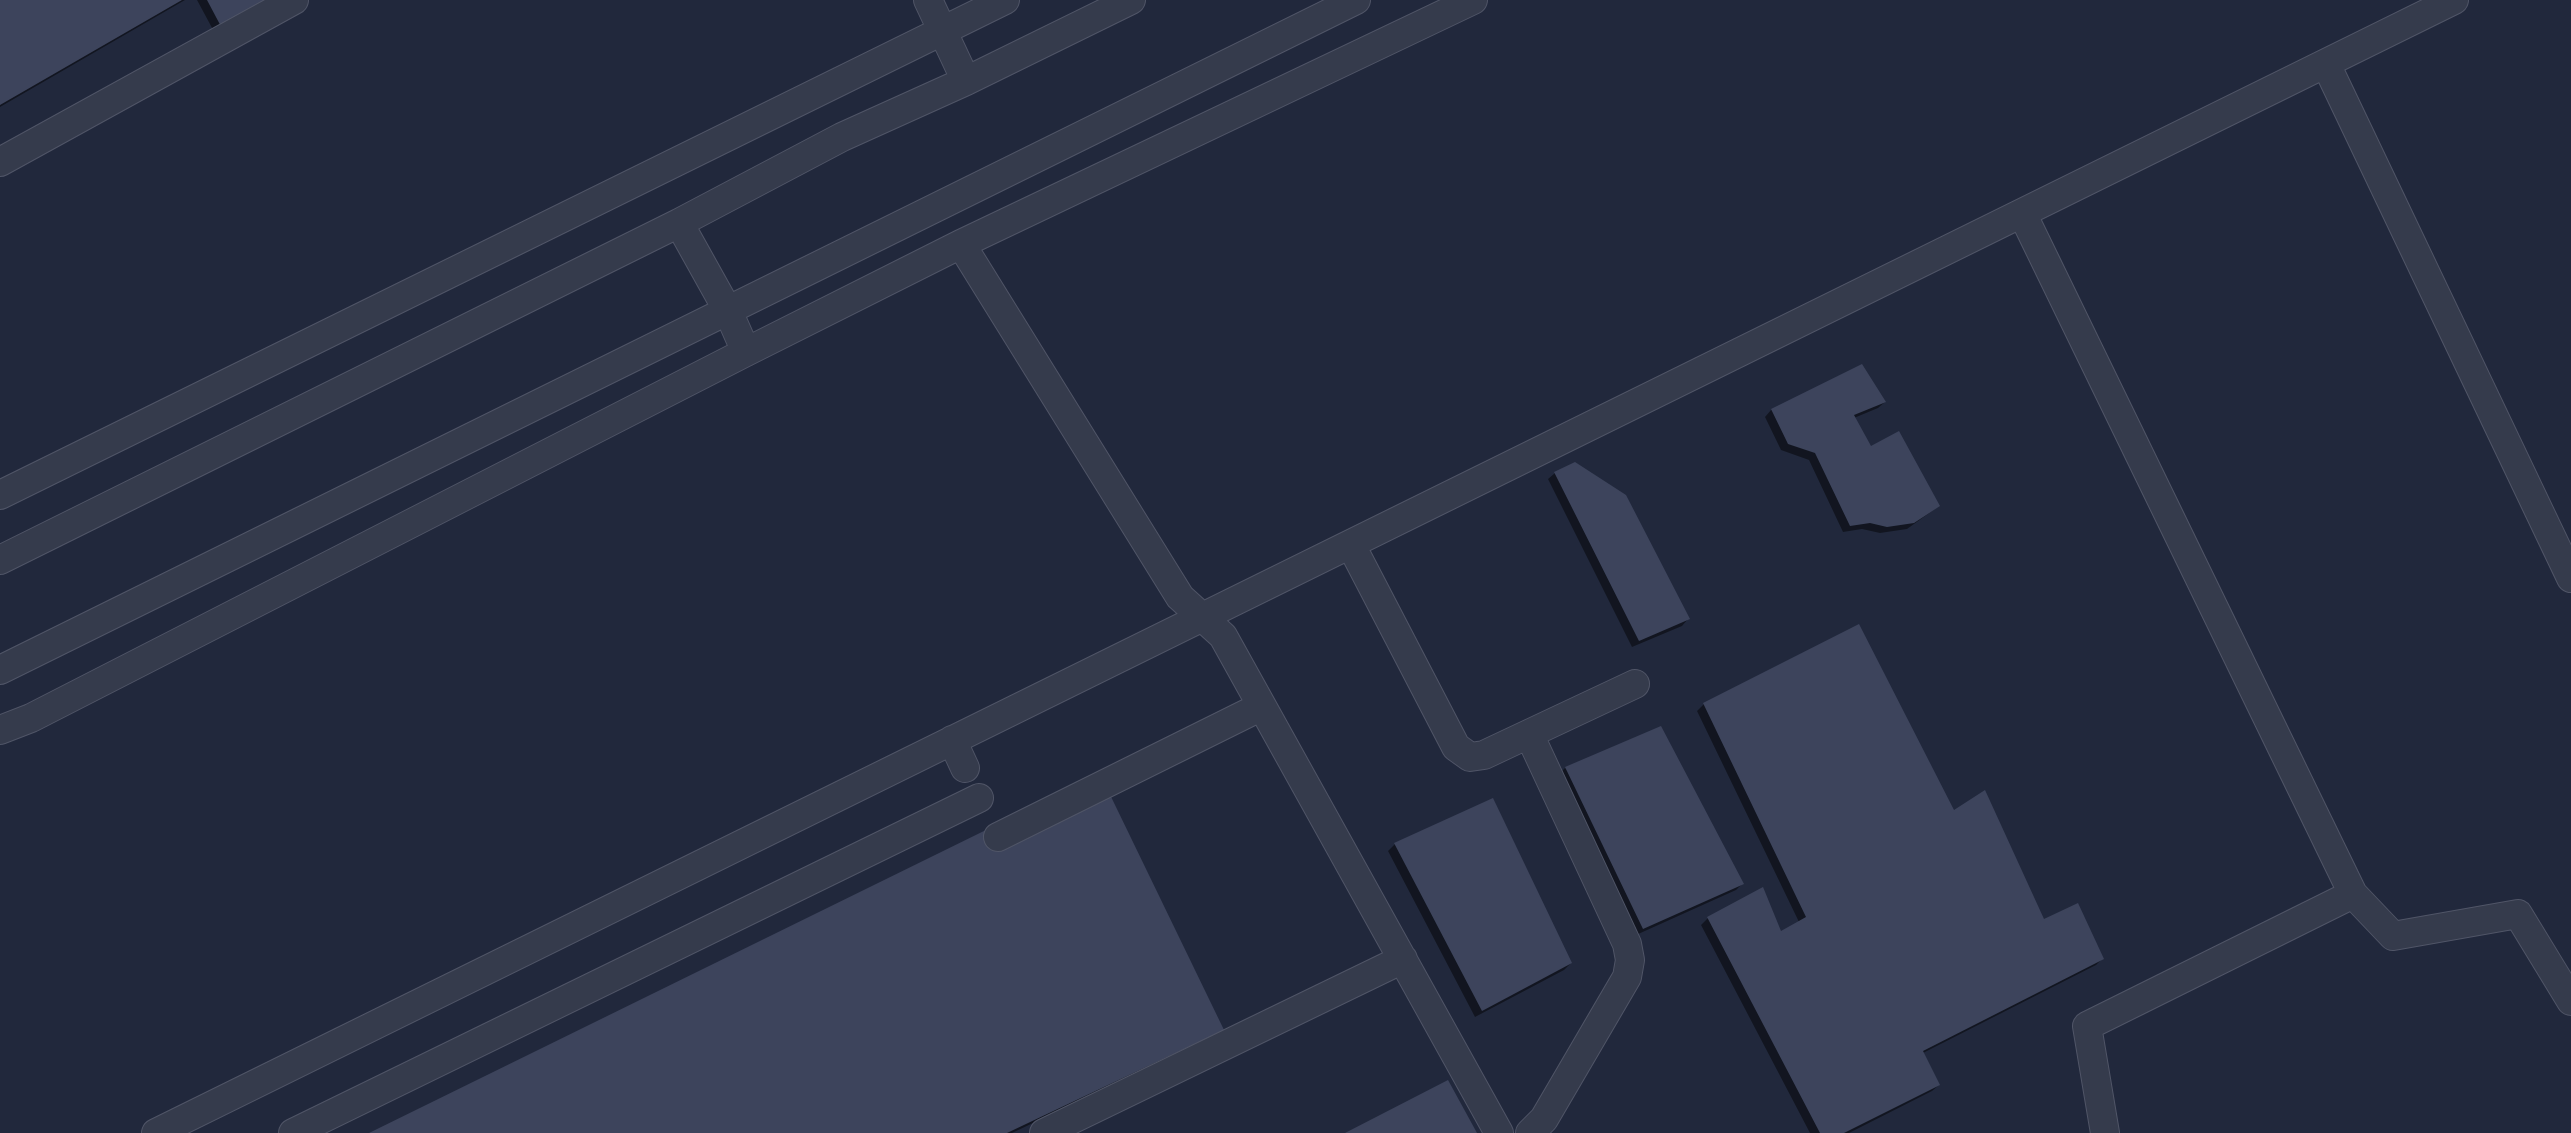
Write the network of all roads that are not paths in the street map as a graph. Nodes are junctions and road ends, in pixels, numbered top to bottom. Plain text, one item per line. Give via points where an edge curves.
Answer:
1 (294, 0) edge
2 (928, 0) edge
3 (1005, 0) edge
4 (1132, 0) edge
5 (1356, 0) edge
6 (1473, 0) edge
7 (2454, 0) edge
8 (943, 30) junction
9 (2326, 64) junction
10 (966, 81) junction
11 (0, 162) edge
12 (2023, 215) junction
13 (679, 223) junction
14 (961, 244) junction
15 (728, 311) junction
16 (746, 352) junction
17 (0, 494) edge
18 (1351, 544) junction
19 (0, 560) edge
20 (2571, 578) edge
21 (1204, 617) junction
22 (0, 670) edge
23 (1635, 684) dead end
24 (1260, 706) junction
25 (0, 730) edge
26 (1529, 734) junction
27 (952, 740) junction
28 (965, 768) dead end
29 (979, 798) dead end
30 (998, 837) dead end
31 (2353, 894) junction
32 (1403, 959) junction
33 (2571, 1001) edge
34 (156, 1133) edge
35 (293, 1133) edge
36 (1044, 1133) edge
37 (1499, 1133) edge
38 (1530, 1133) edge
39 (2105, 1133) edge

1 - 11 street
2 - 8 street
3 - 8 street
4 - 10 street
5 - 15 street
6 - 14 street
7 - 9 street
8 - 10 street
8 - 17 street
9 - 12 street
9 - 20 street
10 - 13 street via 842,137
12 - 18 street
12 - 31 street
13 - 15 street
13 - 19 street
14 - 16 street
14 - 21 street via 1180,597
15 - 16 street
15 - 22 street
16 - 25 street via 31,718
18 - 21 street
18 - 26 street via 1456,747 1470,757 1484,755
21 - 24 street via 1223,636
21 - 27 street
23 - 26 street
24 - 30 street
24 - 32 street
26 - 38 street via 1627,944 1630,960 1627,977 1544,1118
27 - 28 street
27 - 34 street
29 - 35 street
31 - 33 street via 2393,936 2518,914
31 - 39 street via 2087,1026
32 - 36 street
32 - 37 street

